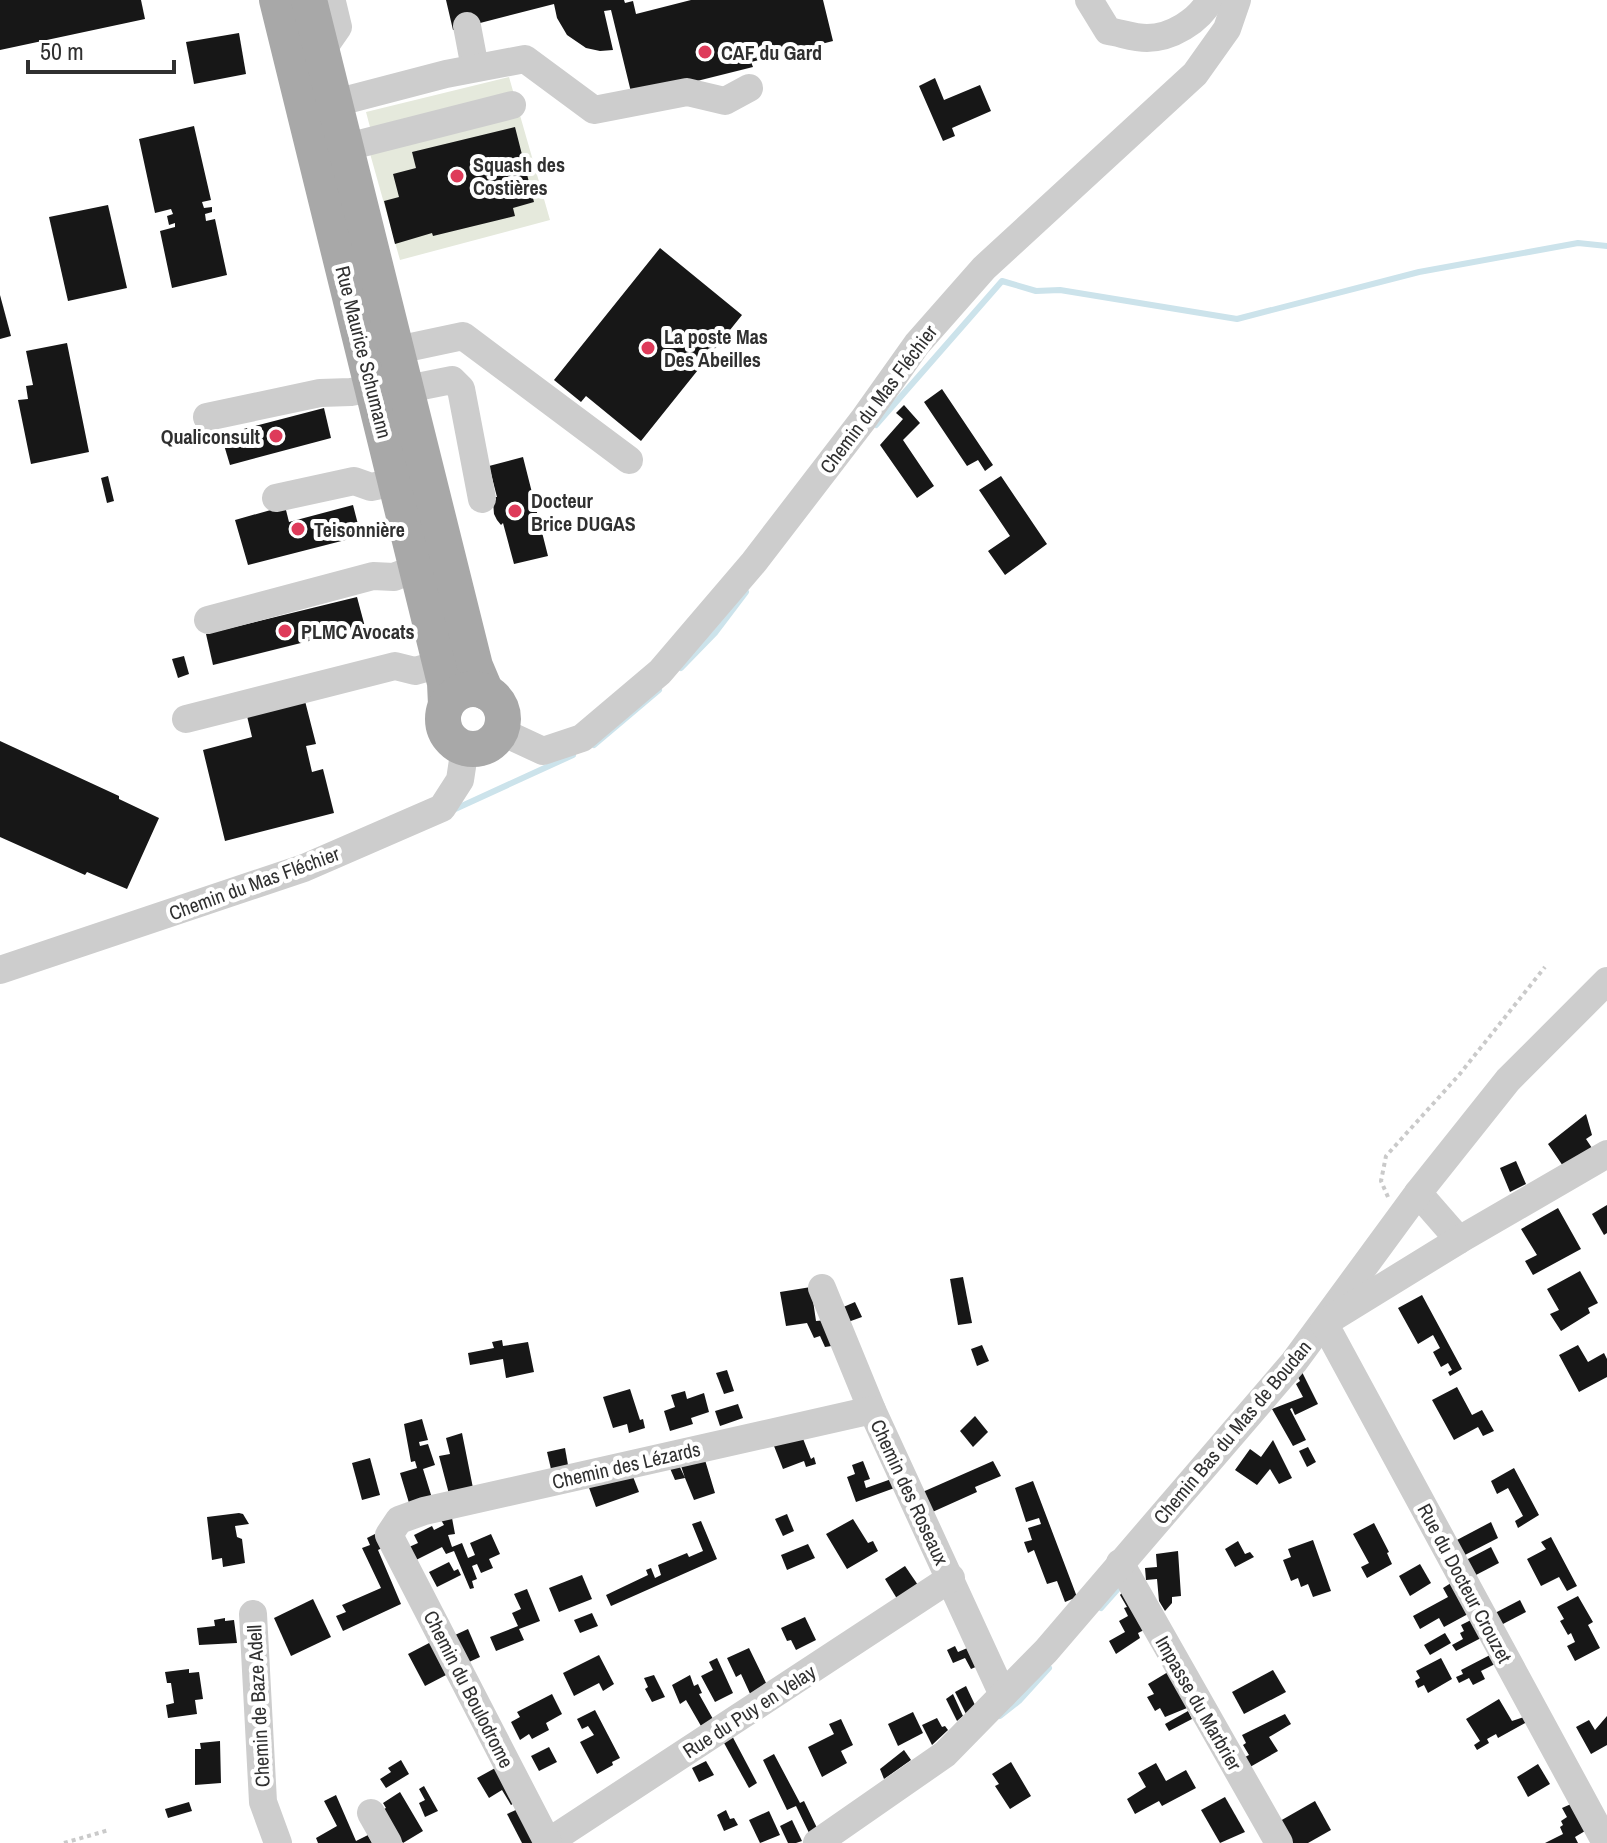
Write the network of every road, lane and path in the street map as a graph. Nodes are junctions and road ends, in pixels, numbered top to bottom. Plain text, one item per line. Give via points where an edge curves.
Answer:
1 (277, 0) edge
2 (309, 0) edge
3 (327, 0) edge
4 (1089, 0) edge
5 (1210, 0) edge
6 (1237, 0) edge
7 (467, 26) dead end
8 (322, 50) junction
9 (475, 68) junction
10 (749, 88) dead end
11 (335, 103) junction
12 (512, 105) dead end
13 (347, 147) junction
14 (397, 350) junction
15 (390, 389) junction
16 (207, 417) dead end
17 (629, 460) dead end
18 (395, 482) junction
19 (276, 498) dead end
20 (482, 499) dead end
21 (416, 568) junction
22 (208, 620) dead end
23 (440, 664) junction
24 (486, 692) junction
25 (446, 705) junction
26 (186, 719) dead end
27 (500, 731) junction
28 (465, 747) junction
29 (1545, 967) dead end
30 (0, 970) edge
31 (1607, 981) edge
32 (1607, 1154) edge
33 (1411, 1202) junction
34 (1459, 1240) junction
35 (822, 1288) dead end
36 (1324, 1323) junction
37 (872, 1410) junction
38 (389, 1535) joint
39 (1120, 1563) junction
40 (951, 1578) junction
41 (253, 1614) dead end
42 (1003, 1695) junction
43 (371, 1813) dead end
44 (109, 1830) dead end
45 (64, 1843) edge
46 (278, 1843) edge
47 (388, 1843) edge
48 (547, 1843) edge
49 (817, 1843) edge
50 (1279, 1843) edge
51 (1606, 1843) edge

1 - 15 main road, Rue Maurice Schumann
2 - 8 main road, Rue Maurice Schumann
3 - 8 street via 338,27
4 - 5 street via 1108,31 1146,38 1168,35 1203,14
6 - 27 street, Chemin du Mas Fléchier via 1227,29 1195,74 984,268 917,344 754,562 660,672 582,738 543,751
7 - 9 street
8 - 11 main road, Rue Maurice Schumann
9 - 10 street via 525,59 594,110 687,92 725,101
9 - 11 street
11 - 13 main road, Rue Maurice Schumann
12 - 13 street
13 - 14 main road, Rue Maurice Schumann
14 - 15 main road, Rue Maurice Schumann
14 - 17 street via 463,336
15 - 16 street via 320,393
15 - 18 main road, Rue Maurice Schumann
15 - 20 street via 452,380 461,389
15 - 24 main road, Rue Maurice Schumann
18 - 19 street via 371,487 354,481
18 - 21 main road, Rue Maurice Schumann
21 - 22 street
21 - 23 main road, Rue Maurice Schumann
23 - 25 main road, Rue Maurice Schumann
23 - 26 street via 415,671 395,666
24 - 25 main road via 461,691
24 - 27 main road via 501,709
25 - 28 main road via 444,728
27 - 28 main road via 486,745
28 - 30 street, Chemin du Mas Fléchier via 460,780 442,808 304,868
29 - 33 path via 1386,1156 1381,1181 1390,1200
31 - 33 street, Chemin Bas du Mas de Boudan via 1508,1080
32 - 34 street
33 - 34 street
33 - 36 street, Chemin Bas du Mas de Boudan
34 - 36 street
35 - 37 street, Chemin des Roseaux
36 - 39 street, Chemin Bas du Mas de Boudan
36 - 51 street, Rue du Docteur Crouzet
37 - 38 street, Chemin des Lézards via 424,1511 399,1520
37 - 40 street, Chemin des Roseaux
38 - 48 street, Chemin du Boulodrome
39 - 42 street, Chemin Bas du Mas de Boudan
39 - 50 street, Impasse du Marbrier
40 - 42 street, Chemin des Roseaux
40 - 48 street, Rue du Puy en Velay
41 - 46 street, Chemin de Baze Adell via 263,1802
42 - 49 street, Chemin Bas du Mas de Boudan via 945,1754
43 - 47 street
44 - 45 path

